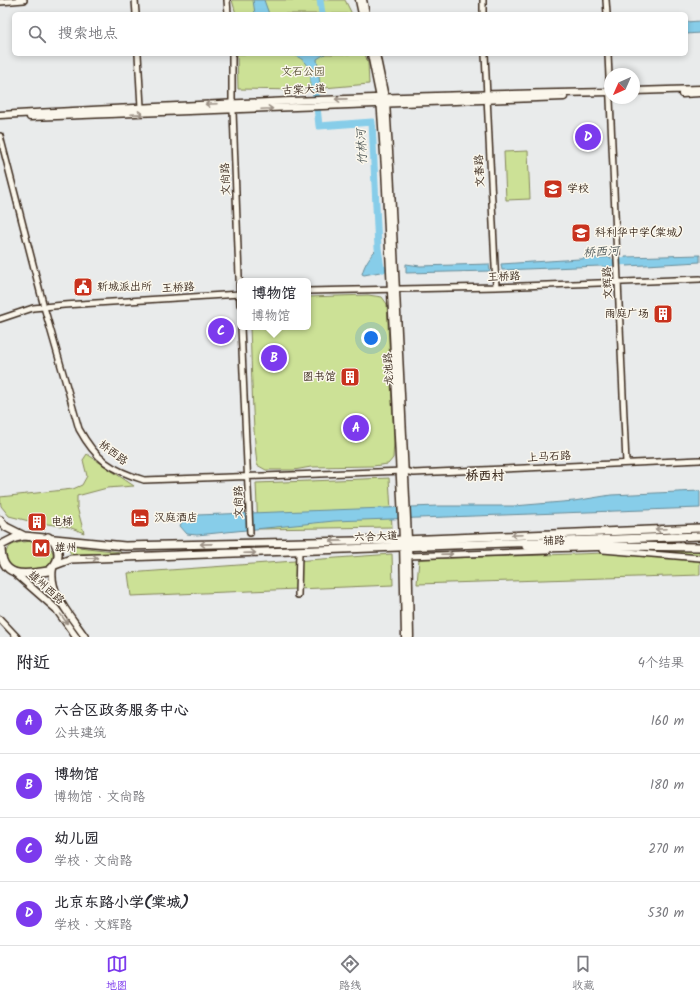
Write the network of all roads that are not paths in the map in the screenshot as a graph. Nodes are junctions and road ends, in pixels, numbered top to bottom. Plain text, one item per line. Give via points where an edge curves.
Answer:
1 (24, 0) edge
2 (135, 0) edge
3 (227, 0) edge
4 (359, 0) edge
5 (363, 0) edge
6 (483, 0) edge
7 (606, 0) edge
8 (0, 2) edge
9 (136, 12) edge
10 (228, 12) edge
11 (362, 12) edge
12 (366, 12) edge
13 (483, 12) edge
14 (607, 12) edge
15 (138, 56) edge
16 (232, 56) edge
17 (372, 56) edge
18 (376, 56) edge
19 (485, 56) edge
20 (608, 56) edge
21 (609, 68) edge
22 (700, 89) edge
23 (640, 91) edge
24 (604, 92) edge
25 (700, 93) edge
26 (640, 95) edge
27 (486, 96) junction
28 (604, 96) edge
29 (383, 100) junction
30 (232, 104) junction
31 (610, 104) edge
32 (141, 108) junction
33 (233, 111) junction
34 (0, 115) edge
35 (0, 118) edge
36 (0, 136) edge
37 (239, 278) edge
38 (700, 279) edge
39 (618, 282) junction
40 (496, 287) junction
41 (392, 290) junction
42 (311, 291) edge
43 (237, 294) edge
44 (44, 307) junction
45 (0, 319) edge
46 (241, 330) edge
47 (700, 460) edge
48 (626, 463) junction
49 (402, 471) junction
50 (248, 476) junction
51 (0, 520) edge
52 (700, 528) edge
53 (250, 533) dead end
54 (24, 536) junction
55 (700, 536) edge
56 (48, 537) junction
57 (405, 543) junction
58 (512, 543) junction
59 (0, 545) edge
60 (607, 546) junction
61 (700, 547) edge
62 (618, 550) junction
63 (299, 551) junction
64 (408, 556) junction
65 (700, 558) edge
66 (54, 566) junction
67 (3, 567) edge
68 (15, 573) junction
69 (298, 595) dead end
70 (0, 619) edge
71 (17, 637) edge
72 (76, 637) edge
73 (85, 637) edge
74 (405, 637) edge
75 (410, 637) edge

1 - 8 street
2 - 9 street
3 - 10 street
4 - 11 main road
5 - 12 main road
6 - 13 street
7 - 14 street
15 - 32 street
16 - 30 street, 文尚路
17 - 29 main road, 龙池路
18 - 29 main road, 龙池路
19 - 27 street, 文春路
20 - 21 street, 文辉路
22 - 23 main road
24 - 27 main road, 古棠大道
25 - 26 main road
27 - 28 main road, 古棠大道
27 - 29 main road, 古棠大道
27 - 40 street, 文春路
29 -> 30 main road, 古棠大道
33 -> 29 main road, 古棠大道
29 - 41 main road, 龙池路
30 -> 32 main road, 古棠大道
30 - 33 street, 文尚路
31 - 39 street, 文辉路
32 - 34 main road, 古棠大道
35 -> 33 main road, 古棠大道
33 - 37 street, 文尚路
36 - 44 street, 桥西路
38 - 39 street, 王桥路
39 - 40 street, 王桥路
39 - 48 street, 文辉路
40 - 41 street, 王桥路
41 - 42 street, 王桥路
41 - 49 main road, 龙池路
43 - 44 street, 王桥路
44 - 45 street, 王桥路
44 - 50 street, 桥西路 via 79,429 89,448 106,464 123,474 144,480
46 - 50 street, 文尚路
47 - 48 street, 上马石路
48 - 49 street, 上马石路 via 414,473
49 - 50 street, 桥西路
49 - 57 main road, 龙池路
50 - 53 street, 文尚路
51 - 54 highway via 6,527
52 -> 57 highway, 六合大道
54 - 56 highway
54 - 59 highway
55 - 58 highway, 六合大道
57 -> 56 highway, 六合大道 via 125,546
56 - 66 highway via 57,546 58,558
57 - 58 highway, 六合大道
57 - 63 highway, 六合大道
57 - 64 main road, 龙池路
57 - 74 main road, 龙池路
58 - 60 highway via 544,548
59 - 67 highway
60 - 61 highway
60 - 62 street
64 -> 62 street, 辅路
62 - 65 street, 辅路
66 -> 63 highway, 六合大道 via 71,559
63 - 69 street
64 - 75 main road, 龙池路
66 - 68 highway via 48,571 35,574
66 - 73 main road, 雄州西路 via 52,583
67 - 68 highway
68 -> 72 main road, 雄州西路 via 56,609
70 - 71 street

